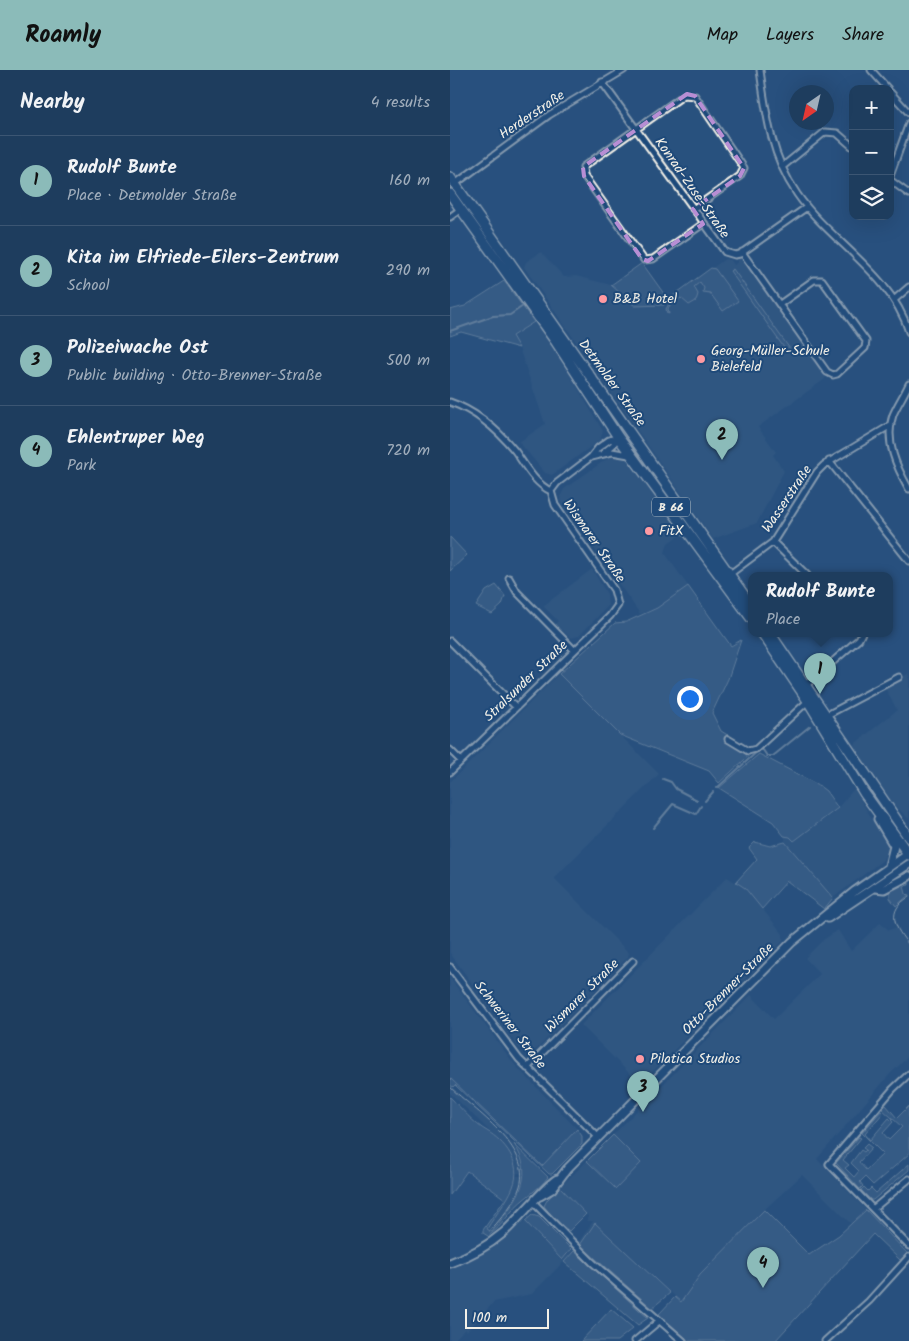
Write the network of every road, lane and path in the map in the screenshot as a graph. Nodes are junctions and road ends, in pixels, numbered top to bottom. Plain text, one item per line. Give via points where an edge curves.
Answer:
1 (624, 70) edge
2 (760, 70) edge
3 (871, 70) edge
4 (602, 82) junction
5 (884, 85) edge
6 (894, 96) edge
7 (909, 113) edge
8 (909, 123) edge
9 (636, 129) junction
10 (849, 144) edge
11 (782, 167) junction
12 (891, 175) edge
13 (894, 181) edge
14 (452, 182) edge
15 (450, 194) edge
16 (909, 194) edge
17 (469, 203) junction
18 (807, 207) junction
19 (461, 209) junction
20 (693, 209) junction
21 (450, 217) edge
22 (703, 224) junction
23 (742, 252) junction
24 (518, 281) junction
25 (909, 287) edge
26 (894, 300) junction
27 (780, 304) junction
28 (909, 332) edge
29 (909, 384) edge
30 (450, 402) edge
31 (891, 425) junction
32 (629, 430) junction
33 (618, 437) junction
34 (602, 453) junction
35 (591, 457) junction
36 (634, 457) junction
37 (829, 462) junction
38 (909, 475) edge
39 (904, 480) junction
40 (909, 489) edge
41 (551, 491) junction
42 (773, 542) junction
43 (909, 561) edge
44 (805, 572) edge
45 (730, 574) junction
46 (509, 578) dead end
47 (748, 601) edge
48 (618, 605) joint
49 (748, 614) edge
50 (765, 637) edge
51 (773, 637) edge
52 (860, 637) edge
53 (450, 641) edge
54 (574, 650) junction
55 (899, 676) dead end
56 (806, 685) junction
57 (808, 701) junction
58 (516, 707) junction
59 (827, 716) junction
60 (728, 739) dead end
61 (450, 750) edge
62 (461, 761) junction
63 (450, 772) edge
64 (864, 793) junction
65 (909, 838) edge
66 (909, 854) edge
67 (909, 864) edge
68 (887, 868) junction
69 (909, 876) edge
70 (875, 888) junction
71 (813, 926) junction
72 (633, 961) dead end
73 (450, 967) edge
74 (527, 1068) junction
75 (909, 1074) edge
76 (598, 1137) junction
77 (909, 1179) edge
78 (534, 1203) junction
79 (873, 1209) junction
80 (909, 1246) edge
81 (909, 1258) edge
82 (450, 1263) edge
83 (659, 1321) junction
84 (635, 1341) edge
85 (682, 1341) edge
86 (825, 1341) edge

1 - 4 street, Herderstraße
2 - 11 street via 768,125
3 - 5 street
4 - 9 street, Konrad-Zuse-Straße
4 - 14 street, Herderstraße
6 - 7 street
8 - 12 street
9 - 20 street, Konrad-Zuse-Straße
9 - 20 street via 684,94 694,96 706,112 744,168 740,176
9 - 22 street via 586,164 582,171 641,257 646,261 653,259
10 - 11 street via 837,133 825,132
11 - 18 street
13 - 16 street
14 - 17 main road, Detmolder Straße / B 66
15 - 19 main road, Detmolder Straße / B 66
17 - 19 main road
17 - 24 main road, Detmolder Straße / B 66
18 - 23 street
18 - 26 street
19 - 21 street
19 - 24 main road, Detmolder Straße / B 66
20 - 22 street, Konrad-Zuse-Straße
22 - 23 street, Konrad-Zuse-Straße via 722,250 735,255
23 - 27 street
24 - 32 main road, Detmolder Straße / B 66
24 - 33 main road, Detmolder Straße / B 66
25 - 26 street
26 - 28 street
27 - 27 street via 830,374 837,374 866,348 866,341 822,280 814,280
29 - 31 street
30 - 41 street via 469,410 488,424 510,445 540,485
31 - 37 street, Wasserstraße
31 - 39 street via 891,443
32 - 33 main road
32 - 45 main road, Detmolder Straße / B 66
33 - 34 street
33 - 35 street via 598,448
33 - 36 main road, Detmolder Straße / B 66
34 - 35 street
34 - 36 street via 621,452
35 - 41 street
36 - 49 main road, Detmolder Straße / B 66
37 - 42 street, Wasserstraße via 817,472
37 - 43 street
38 - 39 street
39 - 40 street
41 - 48 street, Wismarer Straße via 555,505 614,590
42 - 44 street
42 - 45 street, Wasserstraße
45 - 47 main road, Detmolder Straße / B 66
46 - 54 street via 517,592
48 - 54 street, Stralsunder Straße
50 - 57 main road
51 - 56 main road
52 - 56 street
53 - 58 street
54 - 58 street, Stralsunder Straße
55 - 59 street
56 - 59 main road
57 - 60 street via 756,749 748,751
57 - 64 main road
58 - 62 street, Stralsunder Straße
59 - 65 main road
61 - 62 street
62 - 63 street, Stralsunder Straße
64 - 66 main road
64 - 68 street via 894,846
66 - 68 street, Otto-Brenner-Straße
67 - 70 street, Otto-Brenner-Straße
68 - 71 street, Otto-Brenner-Straße
69 - 70 street via 884,889
70 - 71 street, Otto-Brenner-Straße
71 - 76 street, Otto-Brenner-Straße via 786,948
72 - 74 street, Wismarer Straße
73 - 74 street, Schweriner Straße
74 - 76 street, Schweriner Straße
75 - 79 street via 829,1164
76 - 78 street, Otto-Brenner-Straße via 557,1179 552,1189
77 - 79 street
78 - 82 street, Otto-Brenner-Straße via 495,1240
78 - 83 street via 576,1247
79 - 80 street
81 - 86 street via 870,1301
83 - 84 street
83 - 85 street

